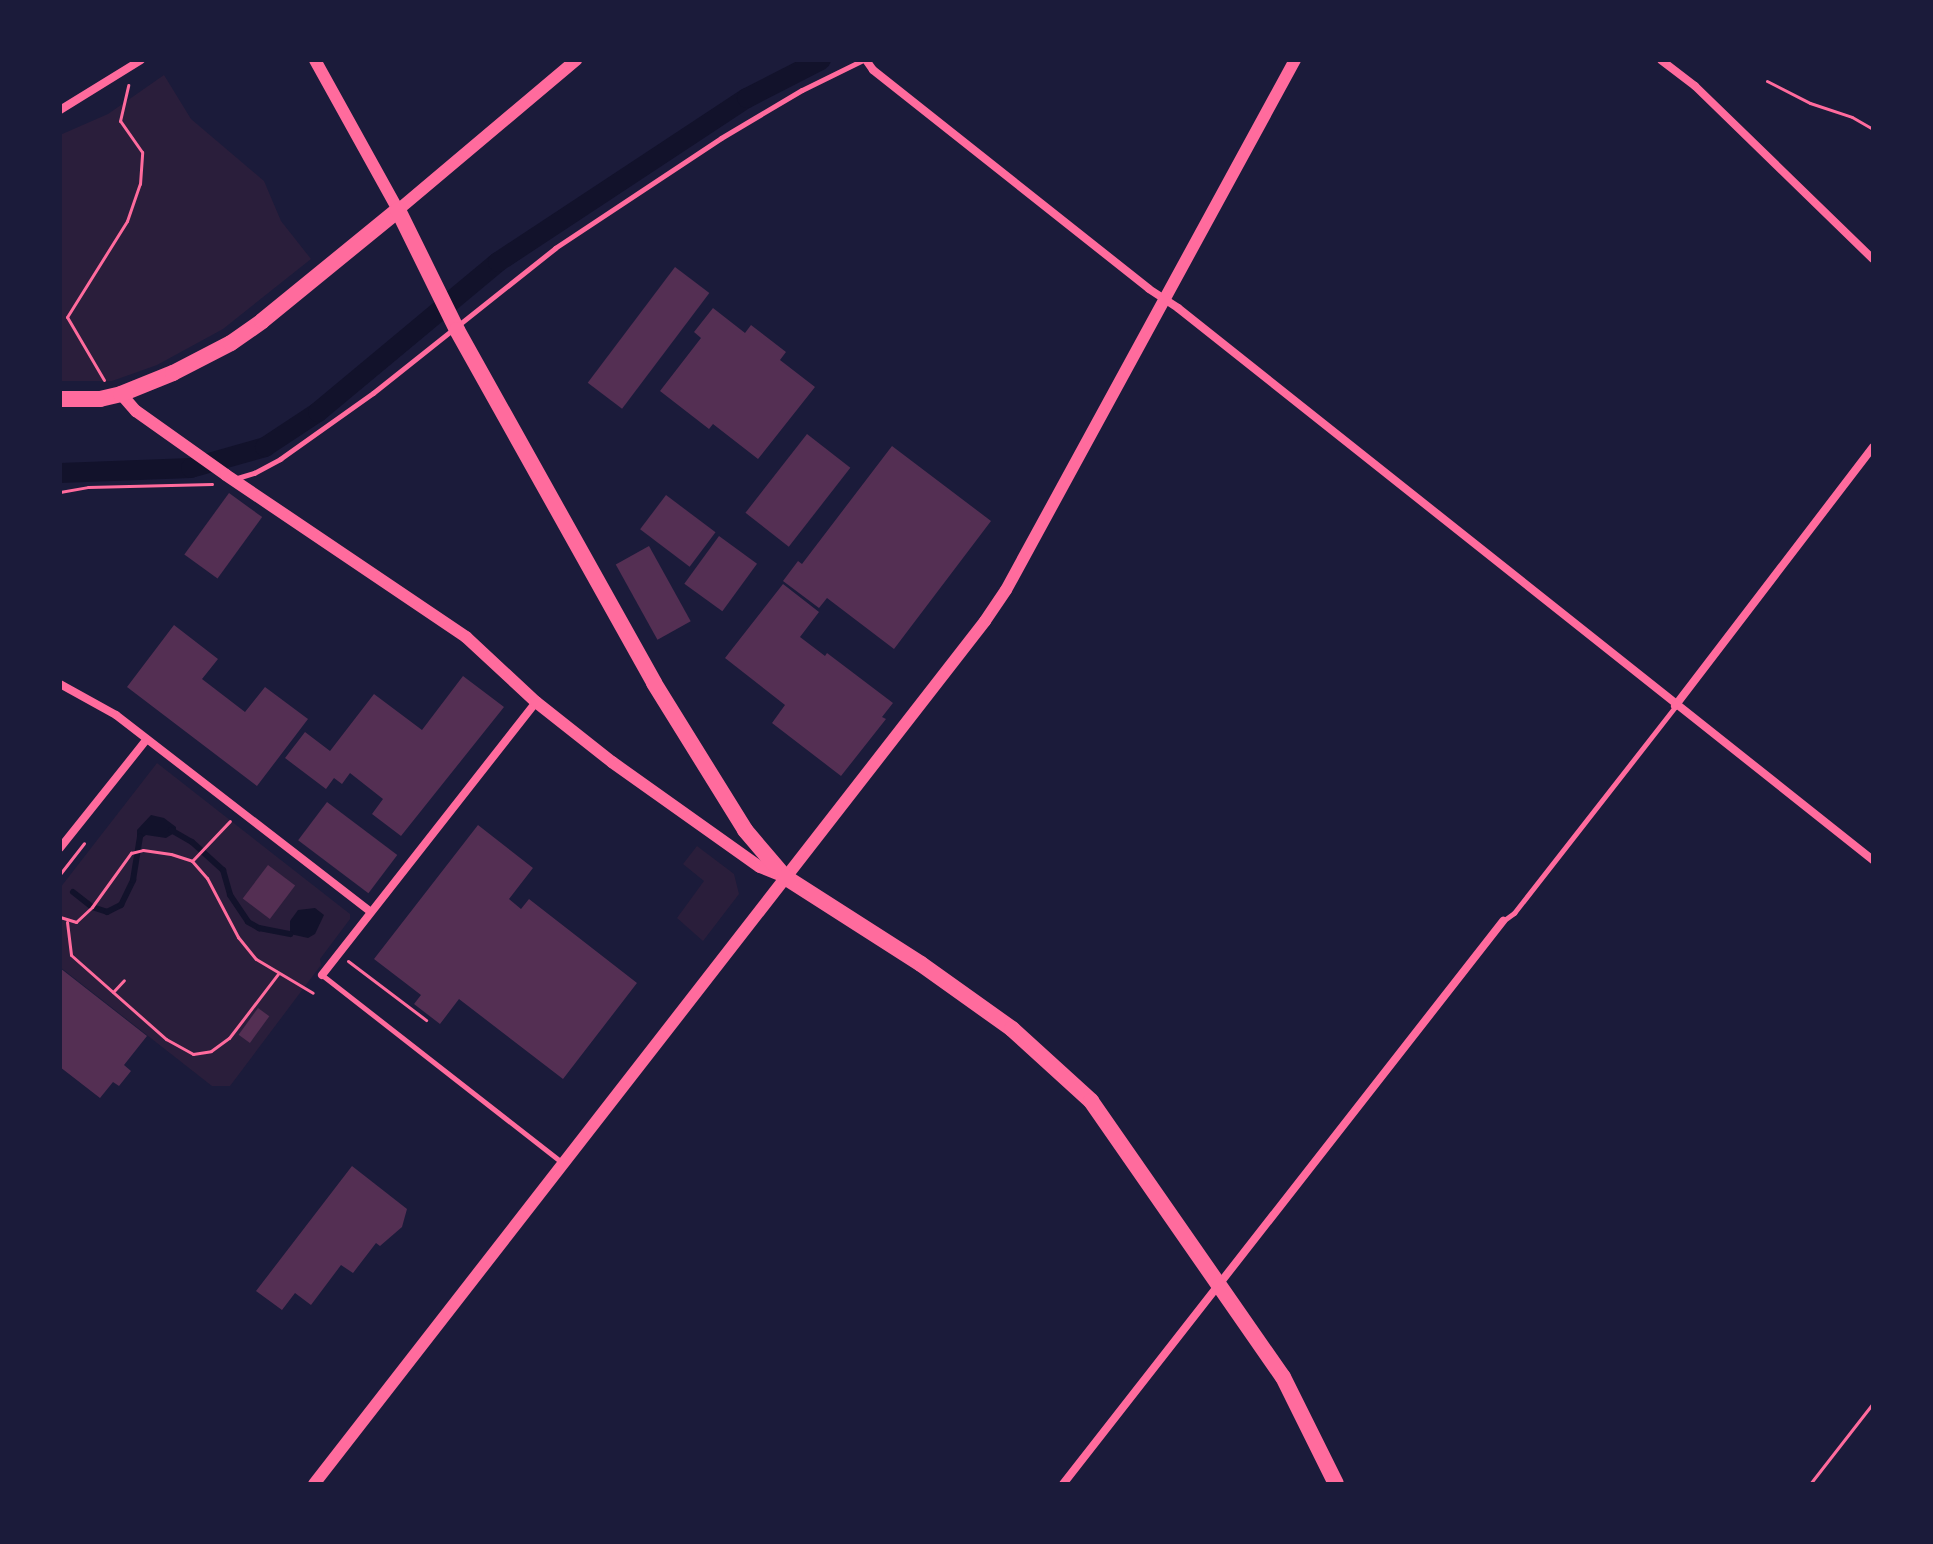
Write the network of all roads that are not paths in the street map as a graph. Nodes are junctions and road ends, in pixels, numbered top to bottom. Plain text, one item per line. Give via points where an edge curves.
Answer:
1 (315, 60) edge
2 (576, 60) edge
3 (865, 60) edge
4 (1295, 60) edge
5 (1661, 60) edge
6 (137, 63) edge
7 (60, 110) edge
8 (398, 210) junction
9 (1873, 259) edge
10 (1163, 297) junction
11 (455, 327) junction
12 (114, 391) junction
13 (60, 399) edge
14 (1873, 447) edge
15 (230, 477) junction
16 (60, 684) edge
17 (536, 702) junction
18 (1675, 706) junction
19 (147, 739) junction
20 (60, 848) edge
21 (1873, 860) edge
22 (785, 877) junction
23 (371, 912) junction
24 (1503, 921) joint
25 (322, 975) joint
26 (561, 1163) junction
27 (1219, 1283) junction
28 (314, 1484) edge
29 (1063, 1484) edge
30 (1336, 1484) edge

1 - 8 street
2 - 8 street
3 - 10 street
3 - 11 lane via 735,130 555,248
4 - 10 street
5 - 9 street via 1695,86
6 - 7 street
8 - 11 main road
8 - 12 main road via 231,343 173,373
10 - 18 street
10 - 22 street via 1006,590
11 - 15 lane via 280,459 254,473
11 - 22 main road via 701,764 745,830
12 - 13 main road via 100,399
12 - 15 street
14 - 18 street
15 - 17 street via 466,637
16 - 19 street
17 - 22 street via 760,867
17 - 23 street
18 - 21 street
18 - 24 lane
19 - 20 street
19 - 23 street
22 - 26 street
22 - 27 main road via 921,964 1051,1061 1091,1101
23 - 25 street
24 - 27 street
25 - 26 lane
26 - 28 street
27 - 29 street
27 - 30 main road via 1283,1377

